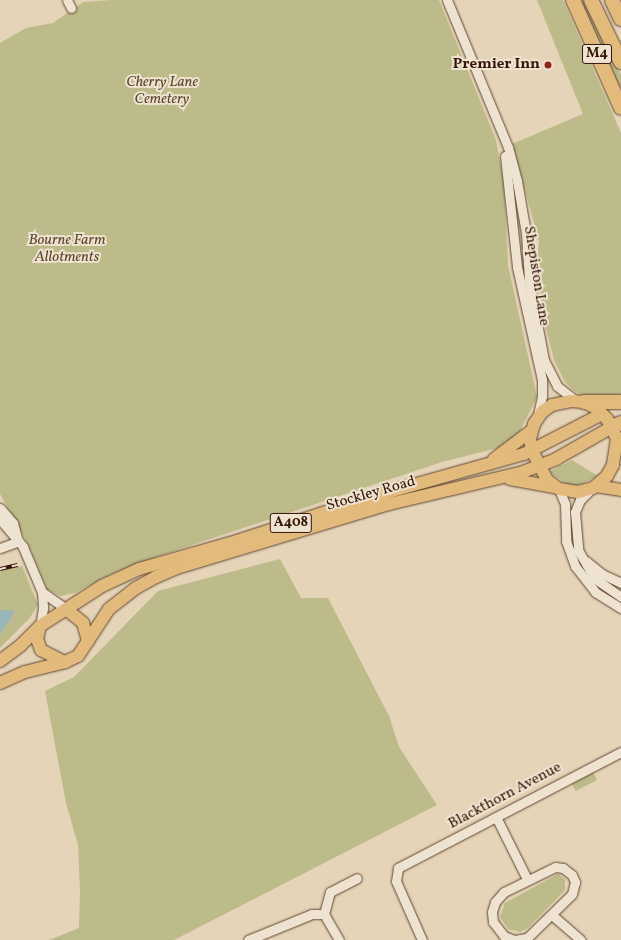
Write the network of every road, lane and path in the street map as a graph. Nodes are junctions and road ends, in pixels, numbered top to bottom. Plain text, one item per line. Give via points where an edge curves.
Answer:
1 (447, 0) edge
2 (573, 0) edge
3 (591, 0) edge
4 (612, 0) edge
5 (621, 19) edge
6 (621, 62) edge
7 (621, 108) edge
8 (502, 137) junction
9 (580, 402) junction
10 (621, 403) edge
11 (602, 414) junction
12 (537, 419) junction
13 (617, 425) edge
14 (531, 431) junction
15 (618, 445) edge
16 (532, 451) junction
17 (621, 464) edge
18 (485, 465) junction
19 (539, 467) junction
20 (497, 480) junction
21 (557, 488) junction
22 (593, 488) junction
23 (621, 490) edge
24 (2, 511) edge
25 (18, 540) junction
26 (0, 548) edge
27 (580, 556) junction
28 (621, 583) edge
29 (42, 592) junction
30 (621, 597) edge
31 (621, 608) edge
32 (66, 609) junction
33 (40, 626) junction
34 (88, 641) junction
35 (0, 661) edge
36 (65, 662) junction
37 (0, 683) edge
38 (621, 752) edge
39 (496, 817) junction
40 (356, 878) dead end
41 (527, 879) junction
42 (324, 914) junction
43 (552, 915) junction
44 (248, 940) edge
45 (339, 940) edge
46 (422, 940) edge
47 (581, 940) edge

1 - 8 street, Shepiston Lane
2 - 7 highway, M4
3 - 6 highway, M4
4 - 5 highway
8 - 9 street, Shepiston Lane via 508,147 522,202 529,280 544,360 557,386
8 - 12 street, Shepiston Lane via 517,267 542,380 542,396
9 - 10 highway
9 - 11 main road
9 - 12 main road, A408 via 552,405
10 - 11 highway
11 - 13 main road
11 - 16 main road, Stockley Road / A408
12 - 14 main road, A408
13 - 15 main road
13 - 19 main road, Stockley Road / A408
14 - 16 main road, A408
14 - 18 main road, A408
15 - 17 main road
15 - 22 main road via 610,471
16 - 18 main road, Stockley Road / A408
16 - 19 main road, A408
18 - 32 main road, Stockley Road / A408 via 138,569 102,586
19 - 20 main road, Stockley Road / A408
19 - 21 main road, A408 via 544,476
20 - 21 main road, A408 via 525,480
20 - 34 main road, Stockley Road / A408 via 389,504 180,567 156,577 109,609
21 - 22 main road, A408 via 578,492
21 - 31 street via 565,504 566,541 575,566 595,592
22 - 23 main road, A408
22 - 27 street via 580,500 575,512 575,533
24 - 25 street via 4,524 10,534
25 - 26 street
25 - 29 street
27 - 28 street via 602,574
27 - 30 street via 598,582
29 - 32 street
29 - 33 street
32 - 33 main road, Stockley Road / A408
32 - 34 main road via 83,623
33 - 35 main road, Stockley Road / A408
33 - 36 main road via 37,639 42,650
34 - 36 main road, Stockley Road / A408 via 78,656
36 - 37 main road, Stockley Road / A408 via 42,666
38 - 39 street, Blackthorn Avenue
39 - 41 street
39 - 46 street, Blackthorn Avenue via 402,866 395,876
40 - 42 street via 330,892
41 - 43 street via 554,867 563,868 572,875 575,882 573,891
41 - 43 street via 501,894 495,902 492,917 498,932 509,939 527,938
42 - 44 street via 312,914
42 - 45 street
43 - 47 street

